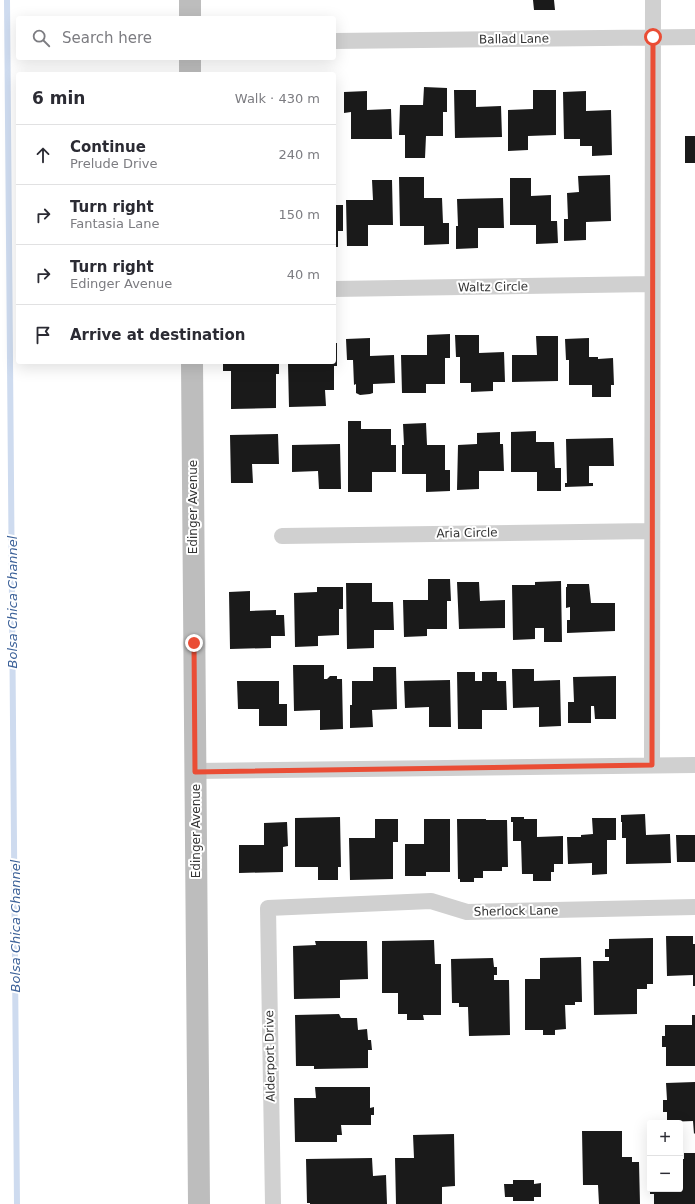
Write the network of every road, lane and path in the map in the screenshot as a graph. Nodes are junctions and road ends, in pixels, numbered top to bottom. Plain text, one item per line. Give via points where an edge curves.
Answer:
1 (190, 0) edge
2 (653, 0) edge
3 (190, 16) edge
4 (653, 37) junction
5 (695, 37) edge
6 (336, 41) edge
7 (190, 60) edge
8 (190, 72) edge
9 (652, 284) junction
10 (336, 289) edge
11 (192, 364) edge
12 (652, 531) junction
13 (282, 536) dead end
14 (652, 765) junction
15 (695, 765) edge
16 (195, 772) junction
17 (695, 907) edge
18 (268, 908) joint
19 (199, 1204) edge
20 (273, 1204) edge

1 - 3 main road
2 - 4 street
4 - 5 street, Ballad Lane
4 - 6 street, Ballad Lane
4 - 9 street
7 - 8 main road
9 - 10 street, Waltz Circle
9 - 12 street
11 - 16 main road, Edinger Avenue
12 - 13 street, Aria Circle
12 - 14 street
14 - 15 street
14 - 16 street
16 - 19 main road, Edinger Avenue
17 - 18 street, Sherlock Lane via 467,912 431,901
18 - 20 street, Alderport Drive

